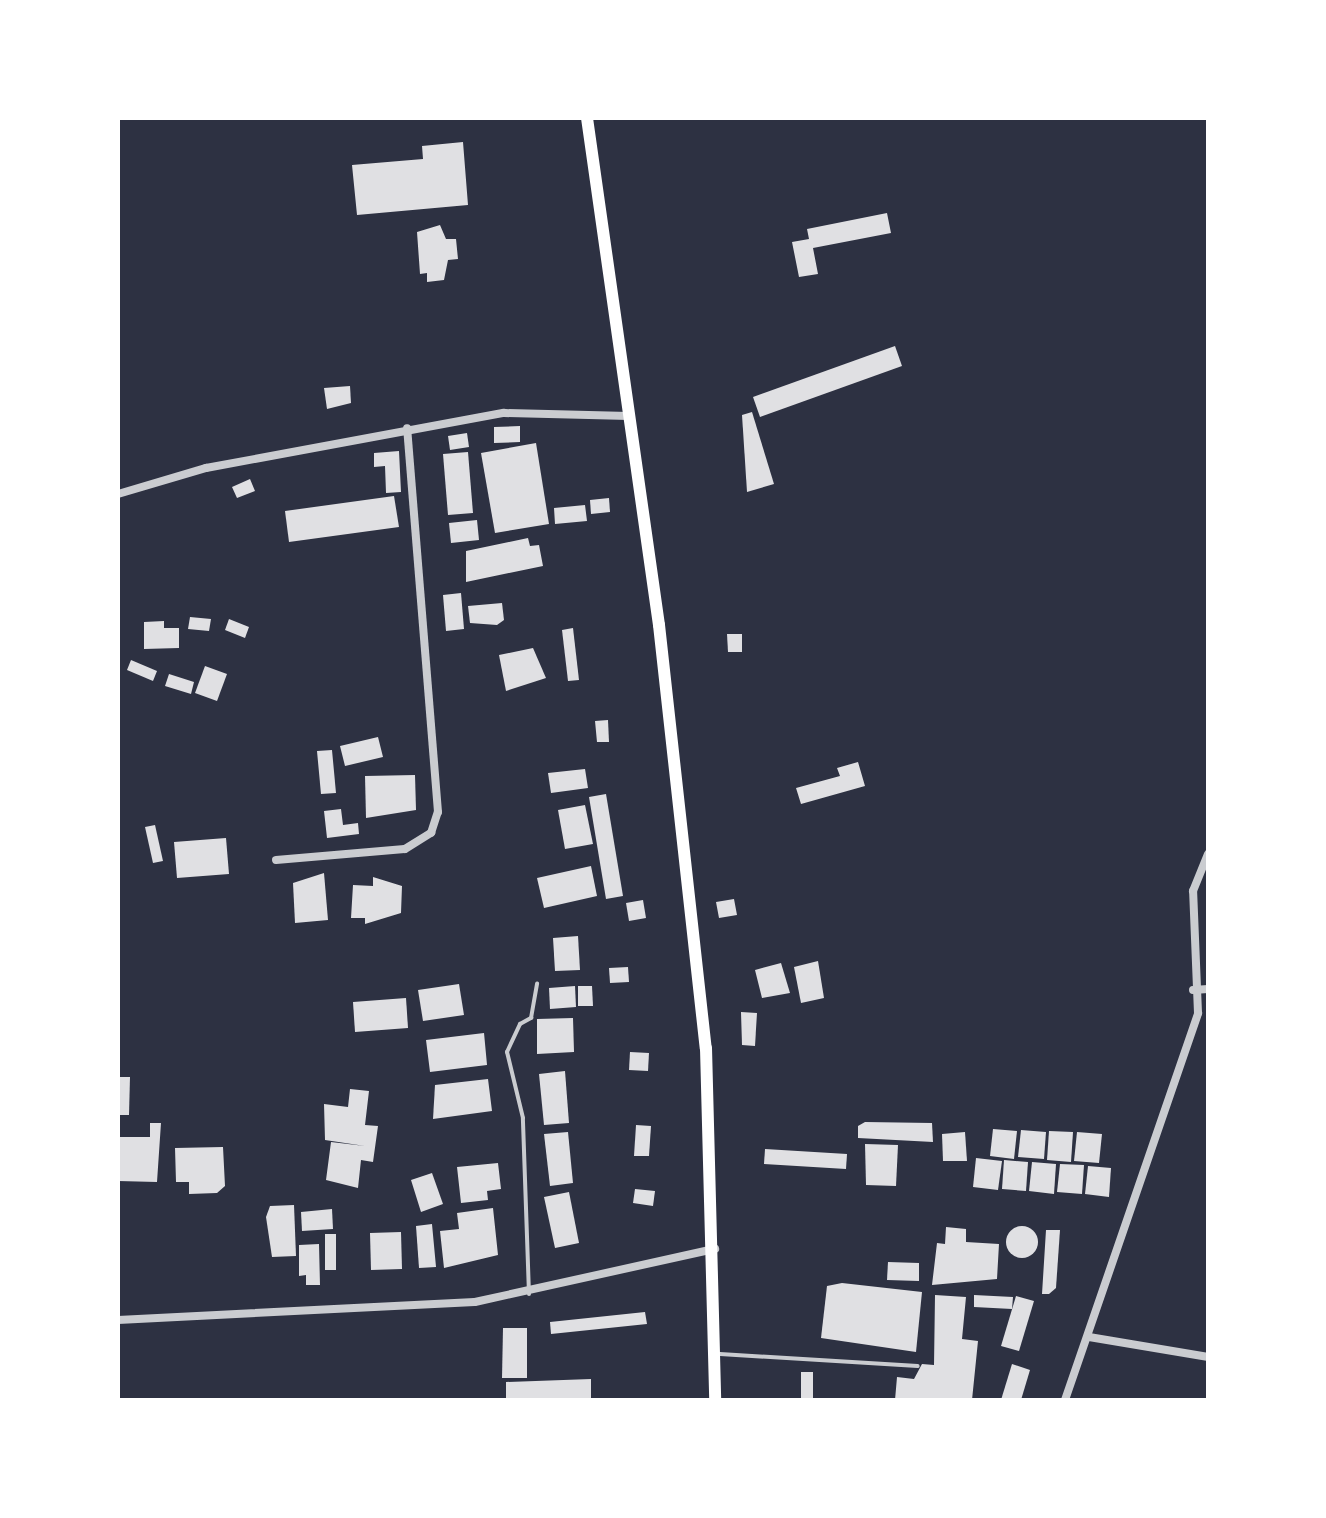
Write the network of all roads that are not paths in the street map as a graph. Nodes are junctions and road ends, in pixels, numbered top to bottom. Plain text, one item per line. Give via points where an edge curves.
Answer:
1 (587, 118) edge
2 (630, 416) junction
3 (406, 428) junction
4 (118, 494) edge
5 (1208, 854) edge
6 (276, 860) dead end
7 (537, 984) dead end
8 (1208, 989) edge
9 (1193, 990) junction
10 (1208, 1012) edge
11 (1198, 1013) junction
12 (715, 1249) junction
13 (529, 1294) junction
14 (118, 1320) edge
15 (1089, 1337) junction
16 (715, 1353) junction
17 (1208, 1357) edge
18 (918, 1366) dead end
19 (715, 1400) edge
20 (1065, 1400) edge

1 - 2 main road
2 - 3 street via 504,413
2 - 12 main road via 706,1048
3 - 4 street via 206,468
3 - 6 street via 438,812 431,833 405,849
5 - 9 street via 1194,876
7 - 13 lane via 531,1018 520,1024 507,1052 523,1118
8 - 9 street
9 - 11 street
10 - 11 street
11 - 15 street
12 - 13 street via 622,1265
12 - 16 main road
13 - 14 street
15 - 17 street
15 - 20 street
16 - 18 lane
16 - 19 main road

